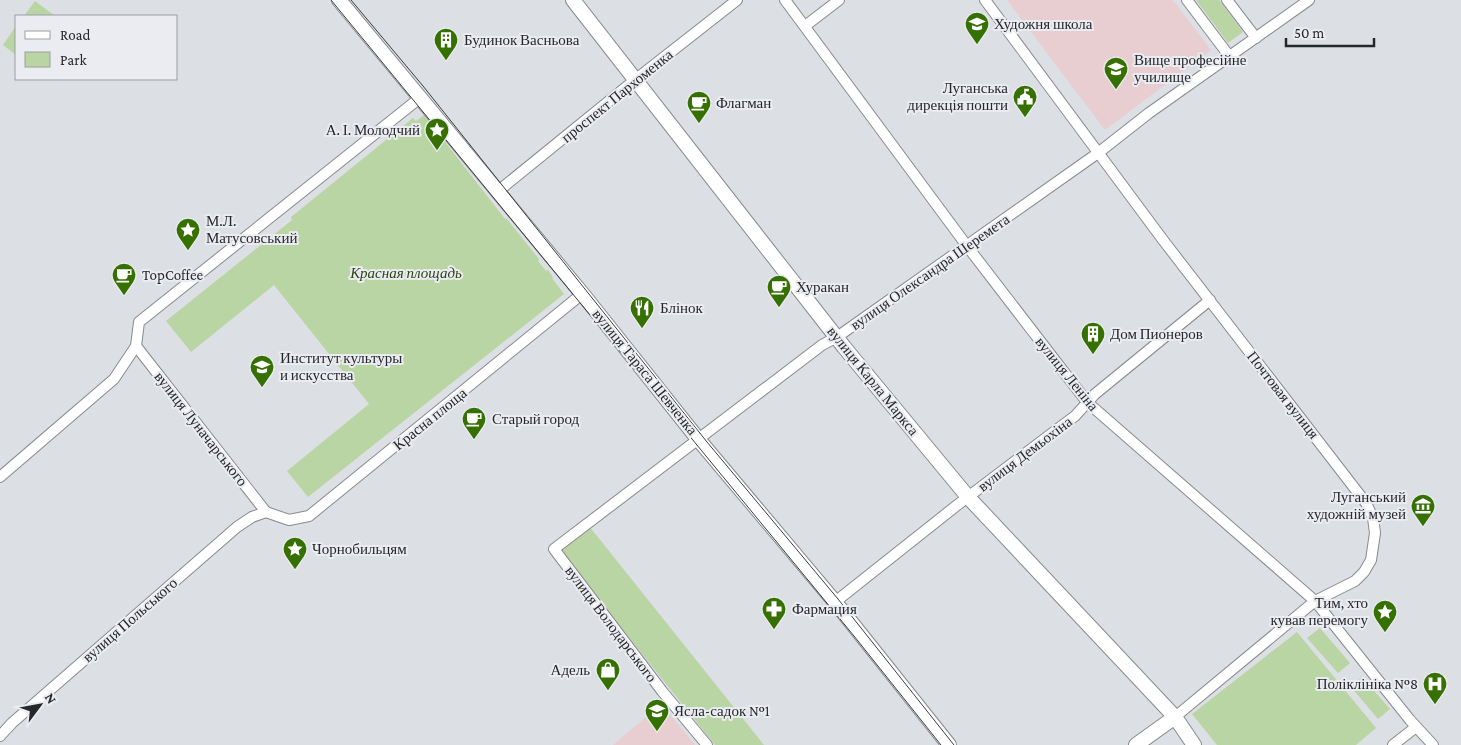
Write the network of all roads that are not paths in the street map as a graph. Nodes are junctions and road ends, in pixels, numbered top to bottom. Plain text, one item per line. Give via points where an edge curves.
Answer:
1 (339, 0) edge
2 (573, 0) edge
3 (738, 0) edge
4 (785, 0) edge
5 (839, 0) edge
6 (985, 0) edge
7 (1187, 0) edge
8 (1227, 0) edge
9 (1309, 0) edge
10 (804, 26) junction
11 (1256, 38) junction
12 (1230, 57) junction
13 (635, 80) junction
14 (421, 97) junction
15 (1098, 153) junction
16 (497, 192) junction
17 (967, 246) junction
18 (585, 297) junction
19 (1210, 300) junction
20 (837, 337) junction
21 (136, 346) junction
22 (1088, 402) junction
23 (698, 439) junction
24 (0, 476) edge
25 (968, 497) junction
26 (266, 512) junction
27 (554, 549) joint
28 (1315, 601) junction
29 (835, 602) junction
30 (1175, 717) junction
31 (1416, 727) junction
32 (0, 736) edge
33 (707, 745) edge
34 (949, 745) edge
35 (1136, 745) edge
36 (1194, 745) edge
37 (1393, 745) edge
38 (1433, 745) edge

1 - 14 main road, вулиця Тараса Шевченка
2 - 13 main road, вулиця Карла Маркса
3 - 13 street, проспект Пархоменка
4 - 10 street, вулиця Леніна
5 - 10 street
6 - 15 street, Почтовая вулиця
7 - 12 street
8 - 11 street
9 - 11 street, вулиця Олександра Шеремета
10 - 17 street, вулиця Леніна
11 - 12 street, вулиця Олександра Шеремета
12 - 15 street, вулиця Олександра Шеремета via 1149,112
13 - 16 street, проспект Пархоменка
13 - 20 main road, вулиця Карла Маркса
14 - 16 main road, вулиця Тараса Шевченка
14 - 21 street via 139,322
15 - 17 street, вулиця Олександра Шеремета
15 - 19 street, Почтовая вулиця
16 - 18 main road, вулиця Тараса Шевченка
17 - 20 street, вулиця Олександра Шеремета
17 - 22 street, вулиця Леніна
18 - 23 main road, вулиця Тараса Шевченка
18 - 26 street, Красна площа via 578,298 309,516 289,520
19 - 22 street, вулиця Демьохіна
19 - 28 street, Почтовая вулиця via 1366,503 1373,518 1374,547 1364,572 1355,581
20 - 23 street, вулиця Олександра Шеремета
20 - 25 main road, вулиця Карла Маркса
21 - 24 street via 114,379
21 - 26 street, вулиця Луначарського
22 - 25 street, вулиця Демьохіна via 1075,416
22 - 28 street, вулиця Леніна
23 - 27 street, вулиця Олександра Шеремета
23 - 29 main road, вулиця Тараса Шевченка
25 - 29 street, вулиця Демьохіна
25 - 30 main road, вулиця Карла Маркса
26 - 32 street, вулиця Польського via 237,527
27 - 33 street, вулиця Володарського
28 - 30 street, Почтовая вулиця
28 - 31 street, вулиця Леніна
29 - 34 main road, вулиця Тараса Шевченка
30 - 35 main road, Почтовая вулиця
30 - 36 main road, вулиця Карла Маркса
31 - 37 street
31 - 38 street, вулиця Леніна

